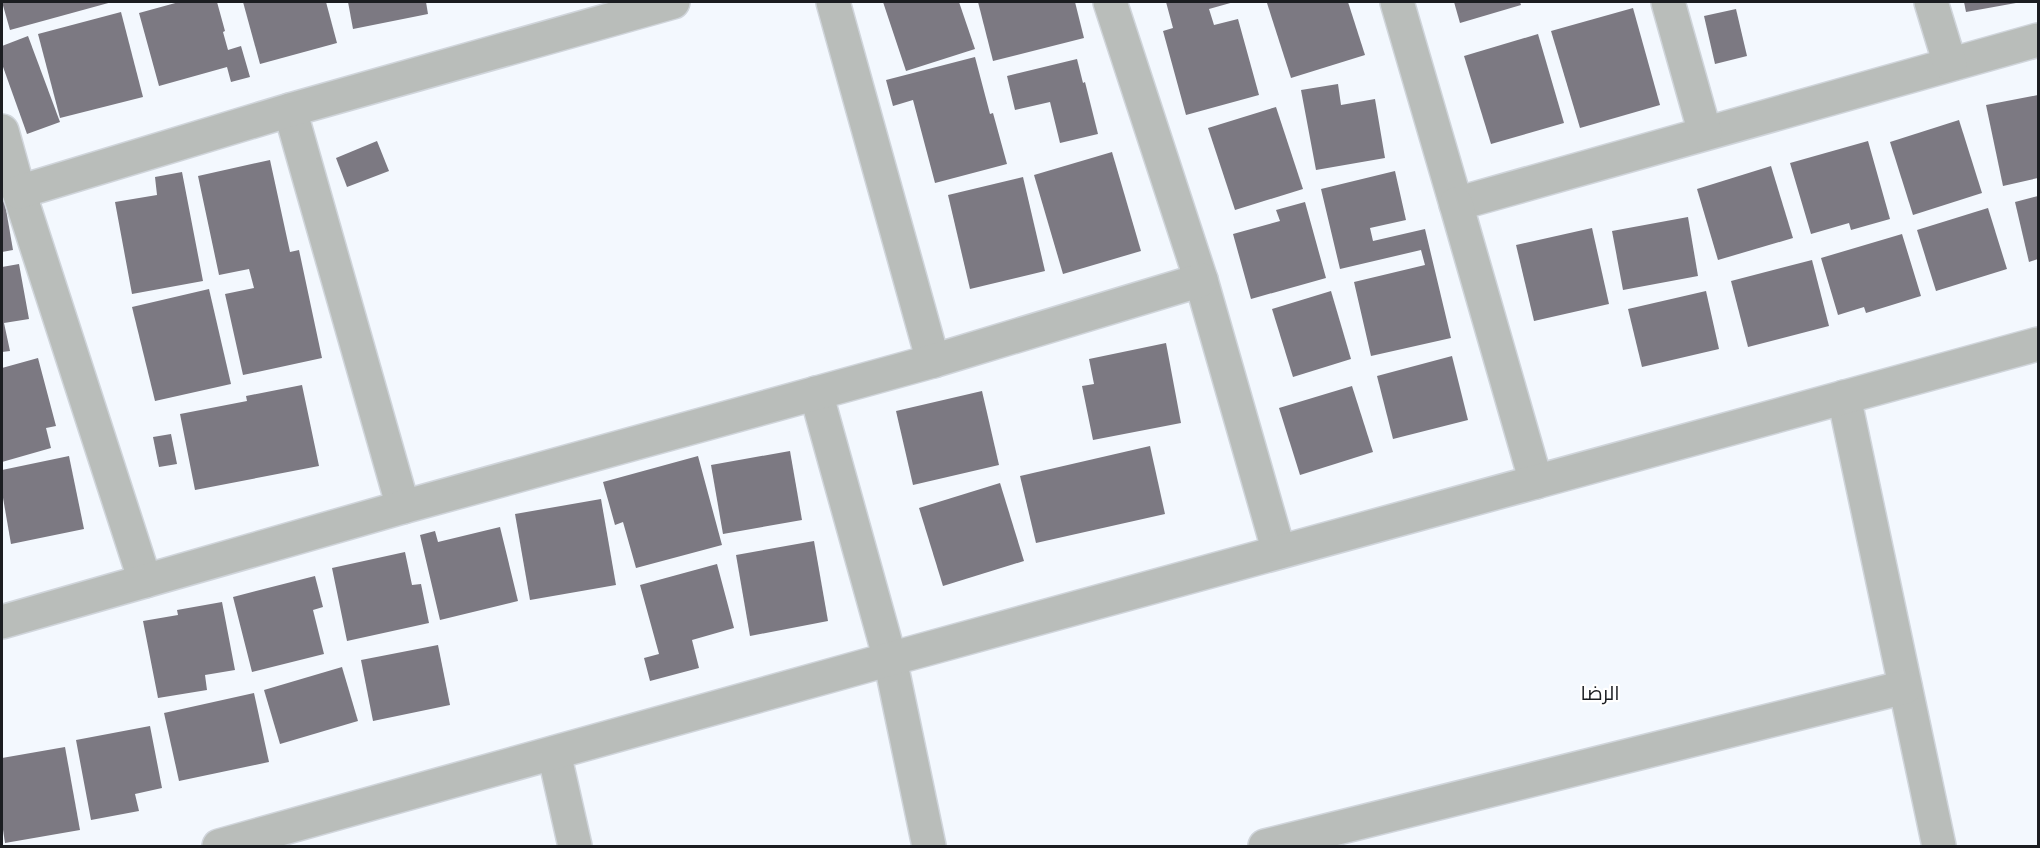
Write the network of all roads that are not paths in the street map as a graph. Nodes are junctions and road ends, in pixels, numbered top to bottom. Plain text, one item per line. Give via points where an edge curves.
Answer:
1 (674, 2) edge
2 (833, 2) edge
3 (1110, 2) edge
4 (1397, 2) edge
5 (1668, 2) edge
6 (1931, 2) edge
7 (2038, 39) edge
8 (1950, 63) junction
9 (290, 110) junction
10 (2, 131) edge
11 (1705, 133) junction
12 (19, 192) junction
13 (1456, 204) junction
14 (1201, 280) junction
15 (2038, 344) edge
16 (933, 361) junction
17 (816, 393) junction
18 (1844, 397) junction
19 (1536, 482) junction
20 (403, 507) junction
21 (1279, 552) junction
22 (145, 581) junction
23 (2, 622) edge
24 (890, 659) junction
25 (1905, 687) junction
26 (554, 753) junction
27 (219, 846) edge
28 (575, 846) edge
29 (929, 846) edge
30 (1265, 846) edge
31 (1939, 846) edge

1 - 9 street
2 - 16 street
3 - 14 street
4 - 13 street
5 - 11 street
6 - 8 street
7 - 8 street
8 - 11 street
9 - 12 street
9 - 20 street
10 - 12 street
11 - 13 street
12 - 22 street
13 - 19 street
14 - 16 street
14 - 21 street
15 - 18 street
16 - 17 street
17 - 20 street
17 - 24 street
18 - 19 street
18 - 25 street
19 - 21 street
20 - 22 street
21 - 24 street
22 - 23 street
24 - 26 street
24 - 29 street
25 - 30 street
25 - 31 street
26 - 27 street
26 - 28 street

